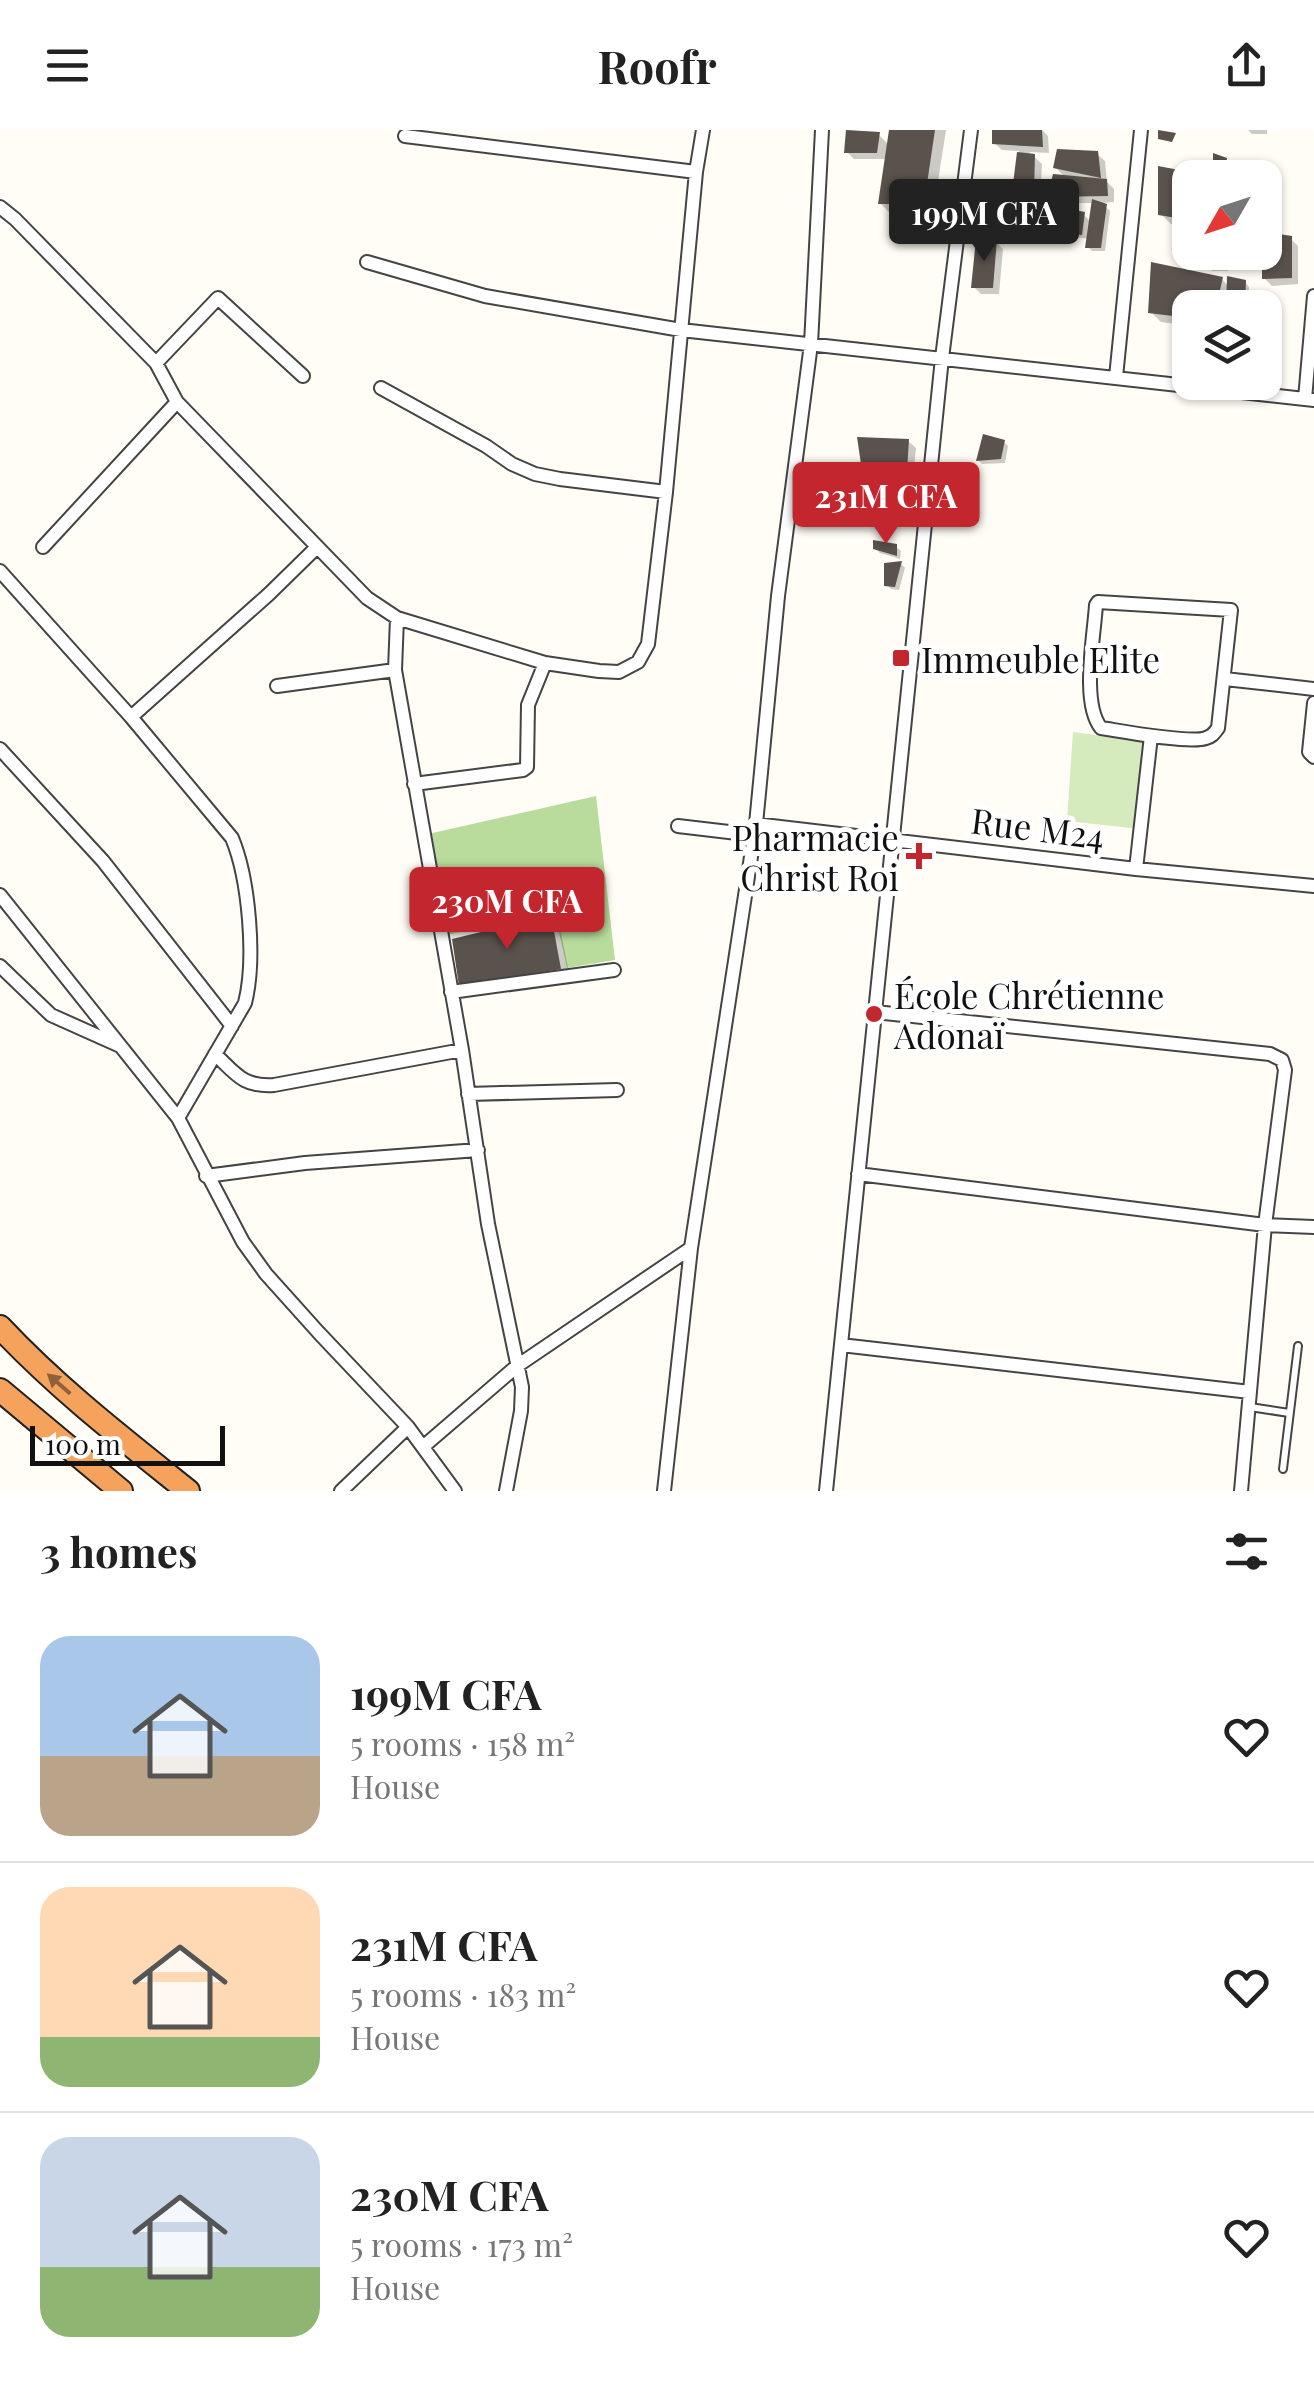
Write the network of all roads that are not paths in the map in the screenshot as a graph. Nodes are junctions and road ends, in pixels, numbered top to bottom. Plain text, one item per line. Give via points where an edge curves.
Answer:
1 (702, 130) edge
2 (822, 130) edge
3 (971, 130) edge
4 (1141, 130) edge
5 (405, 136) dead end
6 (696, 172) junction
7 (0, 207) edge
8 (368, 262) dead end
9 (1314, 300) edge
10 (682, 330) junction
11 (811, 344) junction
12 (942, 358) junction
13 (156, 363) junction
14 (303, 376) dead end
15 (1116, 377) junction
16 (381, 388) dead end
17 (1309, 399) edge
18 (176, 402) junction
19 (666, 492) junction
20 (44, 547) dead end
21 (318, 547) junction
22 (0, 571) edge
23 (397, 618) junction
24 (544, 663) junction
25 (395, 670) junction
26 (1225, 679) junction
27 (277, 686) dead end
28 (1314, 689) edge
29 (1314, 702) edge
30 (131, 717) junction
31 (1151, 736) junction
32 (0, 749) edge
33 (1314, 758) edge
34 (414, 784) junction
35 (678, 826) dead end
36 (755, 829) junction
37 (893, 841) junction
38 (1136, 869) junction
39 (1314, 886) edge
40 (0, 895) edge
41 (0, 966) edge
42 (614, 970) dead end
43 (451, 992) junction
44 (876, 1012) junction
45 (232, 1026) junction
46 (120, 1046) junction
47 (462, 1050) junction
48 (215, 1054) junction
49 (617, 1090) dead end
50 (468, 1094) junction
51 (178, 1118) junction
52 (478, 1150) junction
53 (858, 1174) junction
54 (206, 1176) junction
55 (1265, 1224) junction
56 (1314, 1227) edge
57 (691, 1248) junction
58 (0, 1326) edge
59 (841, 1346) junction
60 (1298, 1346) dead end
61 (517, 1366) junction
62 (0, 1390) edge
63 (1250, 1392) junction
64 (1248, 1407) junction
65 (1290, 1412) junction
66 (408, 1427) junction
67 (424, 1446) junction
68 (1283, 1470) dead end
69 (121, 1491) edge
70 (188, 1491) edge
71 (341, 1491) edge
72 (454, 1491) edge
73 (506, 1491) edge
74 (664, 1491) edge
75 (826, 1491) edge
76 (1241, 1491) edge

1 - 6 street
2 - 11 street
3 - 12 street
4 - 15 street
5 - 6 street
6 - 10 street
7 - 13 street
8 - 10 street via 485,296
9 - 17 street
10 - 11 street
10 - 19 street
11 - 12 street
11 - 36 street
12 - 15 street
12 - 37 street
13 - 14 street via 218,298
13 - 18 street
15 - 17 street
16 - 19 street via 535,474
18 - 20 street
18 - 21 street
19 - 24 street via 648,644 638,662 620,672
21 - 23 street via 367,598
21 - 30 street
22 - 30 street
23 - 24 street
23 - 25 street
24 - 34 street via 528,705 523,770
25 - 27 street
25 - 34 street
26 - 28 street
26 - 31 street via 1218,728 1210,737
26 - 31 street via 1231,610 1096,603 1094,719 1100,728
29 - 33 street
30 - 45 street via 240,856 250,984
31 - 38 street
32 - 45 street via 102,860
34 - 43 street
35 - 36 street, Rue M24
36 - 37 street, Rue M24
36 - 57 street
37 - 38 street, Rue M24
37 - 44 street
38 - 39 street, Rue M24
40 - 46 street
41 - 46 street via 51,1015
42 - 43 street
43 - 47 street
44 - 53 street
44 - 55 street via 1282,1060
45 - 48 street
46 - 51 street
47 - 48 street via 259,1086 244,1082
47 - 50 street
48 - 51 street
49 - 50 street
50 - 52 street
51 - 54 street
52 - 54 street
52 - 61 street
53 - 55 street
53 - 59 street
54 - 66 street via 266,1274
55 - 56 street
55 - 63 street
57 - 61 street
57 - 74 street
70 -> 58 highway via 104,1424
59 - 63 street
59 - 75 street
60 - 65 lane
61 - 67 street
61 - 73 street via 521,1411
62 - 69 highway
63 - 64 street
64 - 65 lane
64 - 76 street
65 - 68 lane
66 - 67 street
66 - 71 street
67 - 72 street

